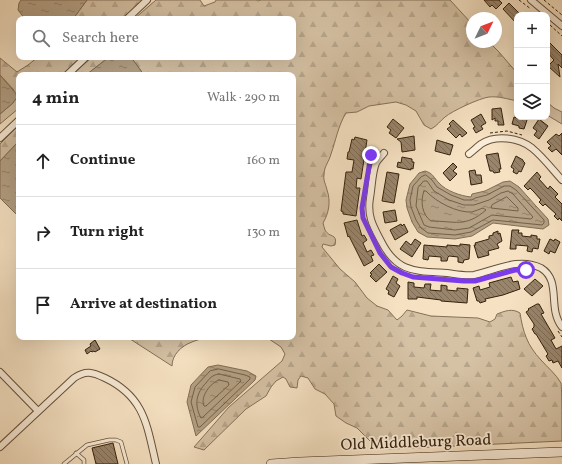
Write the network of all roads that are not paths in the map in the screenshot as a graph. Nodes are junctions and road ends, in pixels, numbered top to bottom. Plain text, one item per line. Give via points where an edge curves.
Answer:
1 (148, 0) edge
2 (531, 0) edge
3 (130, 16) edge
4 (562, 26) edge
5 (83, 60) edge
6 (70, 72) edge
7 (16, 123) edge
8 (0, 138) edge
9 (469, 154) dead end
10 (382, 156) road end
11 (562, 180) edge
12 (562, 327) edge
13 (0, 372) edge
14 (38, 411) junction
15 (0, 447) edge
16 (76, 452) junction
17 (562, 452) edge
18 (377, 462) edge
19 (64, 464) edge
20 (84, 464) edge
21 (127, 464) edge
22 (156, 464) edge
23 (271, 464) edge

1 - 3 street
2 - 4 street
5 - 6 street
7 - 8 street
9 - 11 street via 482,143 492,140 500,138 520,141 531,148
10 - 12 street via 377,162 368,208 371,221 385,250 392,258 406,268 419,271 472,275 518,263 539,267 547,271 553,280 556,294 555,312
13 - 14 street
14 - 15 street
14 - 22 street via 80,374 88,372 98,375 125,390 142,411
16 - 19 lane
16 - 20 lane via 84,460
16 - 21 lane via 87,445 116,440 121,442
17 - 18 main road, Old Middleburg Road
18 - 23 main road, Old Middleburg Road

